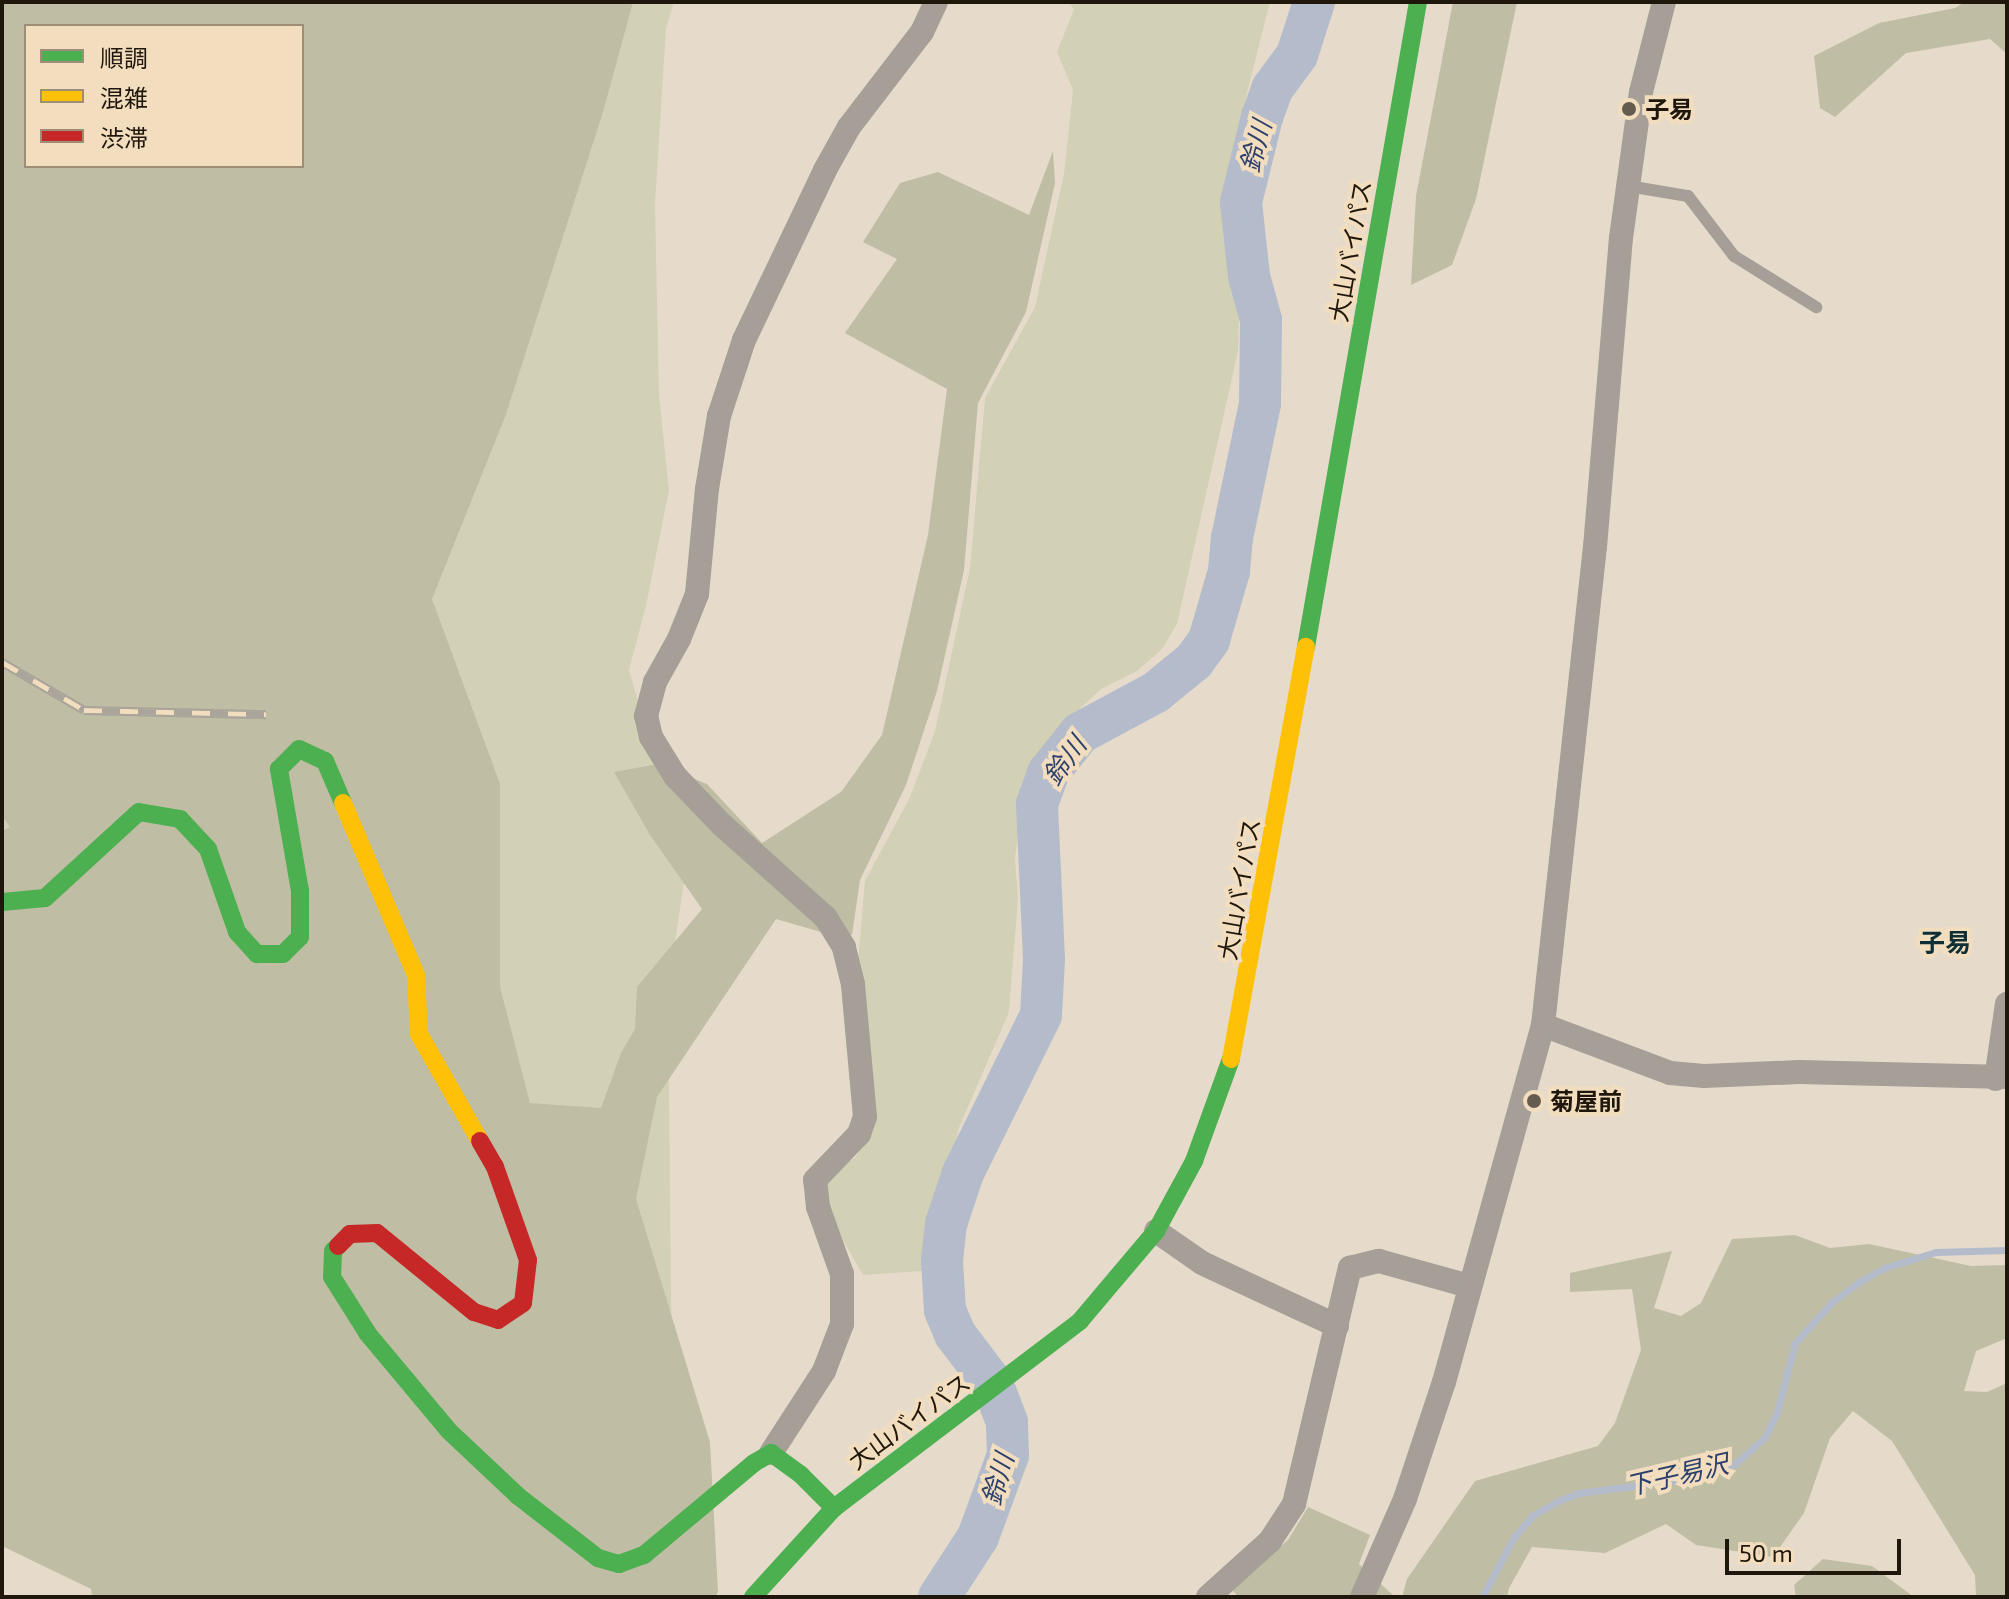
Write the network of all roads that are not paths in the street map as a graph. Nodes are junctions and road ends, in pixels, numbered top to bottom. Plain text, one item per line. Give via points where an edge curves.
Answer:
1 (936, 2) edge
2 (1418, 2) edge
3 (1664, 2) edge
4 (1628, 186) junction
5 (1816, 307) dead end
6 (2, 902) edge
7 (2007, 1004) edge
8 (1543, 1025) junction
9 (2002, 1078) edge
10 (1156, 1231) junction
11 (1469, 1286) junction
12 (1337, 1326) junction
13 (771, 1453) junction
14 (834, 1508) junction
15 (753, 1597) edge
16 (1208, 1597) edge
17 (1362, 1597) edge

1 - 13 street via 922,32 849,127 744,340 719,416 697,594 655,682 646,716 651,737 675,776 825,917 844,947 853,984 865,1117 859,1134 815,1180 818,1207 842,1274 842,1324 824,1371
2 - 10 street, 大山バイパス via 1244,1001 1213,1112 1194,1161
3 - 4 street via 1641,92
4 - 5 lane via 1688,196 1734,256
4 - 8 street
6 - 13 street via 45,898 139,812 180,819 208,849 237,932 257,954 283,954 300,937 300,891 279,769 299,749 325,761 416,975 419,1034 495,1167 528,1260 523,1303 498,1320 474,1312 377,1233 350,1234 333,1251 332,1277 368,1334 449,1431 518,1496 598,1558 619,1564 644,1555
7 - 9 street
8 - 9 street via 1670,1073
8 - 11 street
10 - 12 street via 1202,1263
10 - 14 street, 大山バイパス via 1080,1321
11 - 12 street via 1379,1261 1350,1268
11 - 17 street via 1405,1499
12 - 16 street via 1294,1504 1270,1541
13 - 14 street
14 - 15 street, 大山バイパス

